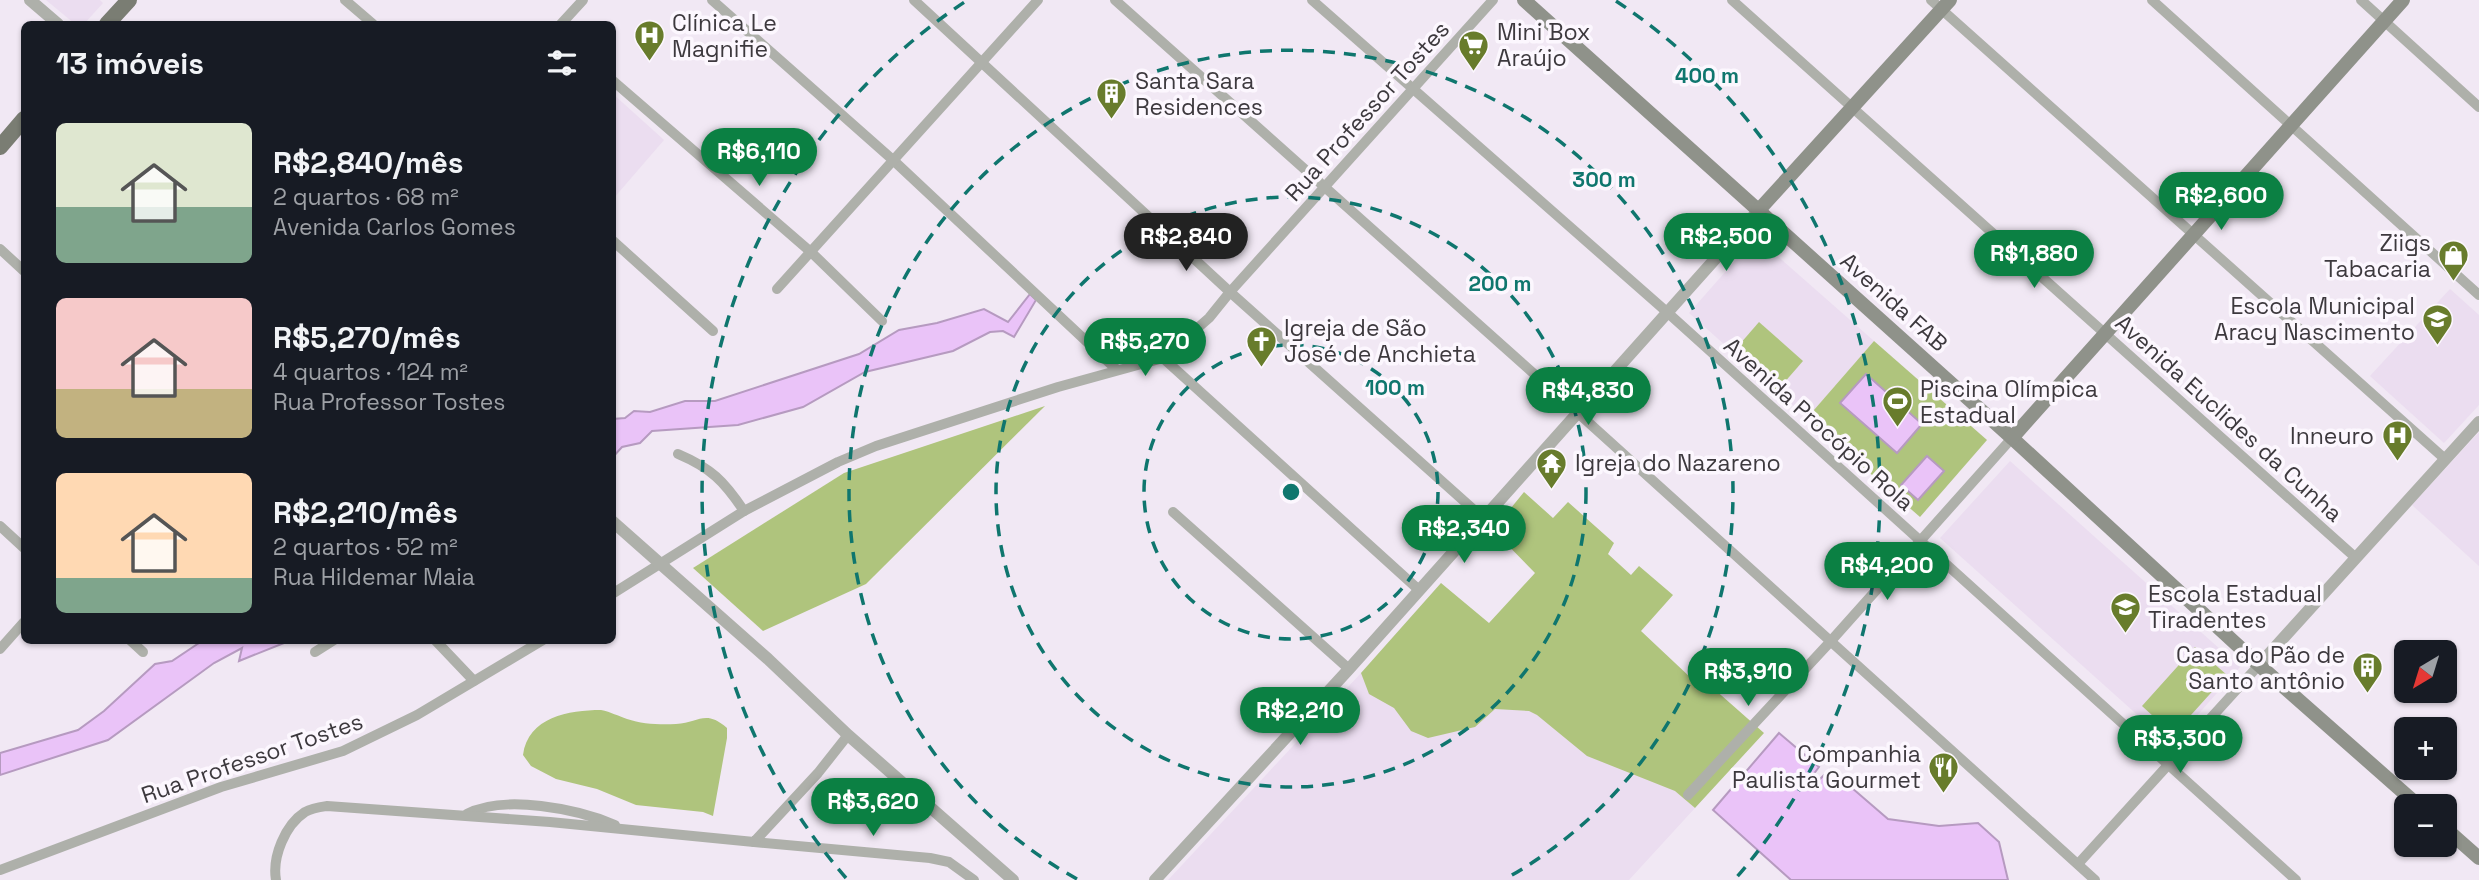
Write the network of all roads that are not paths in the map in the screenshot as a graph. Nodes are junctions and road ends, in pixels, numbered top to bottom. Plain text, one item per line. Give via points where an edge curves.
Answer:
1 (30, 0) edge
2 (129, 0) edge
3 (345, 0) edge
4 (583, 0) edge
5 (712, 0) edge
6 (914, 0) edge
7 (1038, 0) edge
8 (1115, 0) edge
9 (1312, 0) edge
10 (1493, 0) edge
11 (1524, 0) edge
12 (1732, 0) edge
13 (2152, 0) edge
14 (2361, 0) edge
15 (2403, 0) edge
16 (1941, 3) edge
17 (2384, 20) junction
18 (54, 21) edge
19 (110, 21) edge
20 (370, 21) edge
21 (564, 21) edge
22 (982, 62) junction
23 (616, 83) edge
24 (1412, 90) junction
25 (1852, 106) junction
26 (2479, 107) edge
27 (21, 122) edge
28 (2292, 126) junction
29 (0, 147) edge
30 (893, 159) junction
31 (1325, 187) junction
32 (1758, 211) junction
33 (2194, 235) junction
34 (616, 244) edge
35 (0, 249) edge
36 (812, 253) junction
37 (21, 268) edge
38 (777, 289) dead end
39 (1230, 292) junction
40 (2479, 295) edge
41 (1668, 313) junction
42 (882, 321) dead end
43 (713, 331) dead end
44 (2106, 334) junction
45 (1163, 358) junction
46 (1116, 369) junction
47 (1578, 413) junction
48 (2479, 422) edge
49 (2012, 438) junction
50 (678, 454) dead end
51 (2445, 459) junction
52 (744, 511) junction
53 (1173, 512) dead end
54 (1483, 518) junction
55 (616, 524) edge
56 (0, 526) edge
57 (1920, 541) junction
58 (21, 545) edge
59 (2356, 558) junction
60 (661, 562) junction
61 (1419, 590) junction
62 (616, 591) edge
63 (21, 625) edge
64 (1830, 642) junction
65 (134, 644) edge
66 (328, 644) edge
67 (439, 644) edge
68 (536, 644) edge
69 (0, 649) edge
70 (143, 652) dead end
71 (315, 652) dead end
72 (2259, 665) junction
73 (1349, 669) junction
74 (474, 681) junction
75 (848, 735) junction
76 (2168, 765) junction
77 (2405, 794) edge
78 (1688, 795) dead end
79 (2457, 839) edge
80 (754, 842) junction
81 (2479, 858) edge
82 (2078, 864) junction
83 (0, 870) edge
84 (2292, 879) edge
85 (276, 880) edge
86 (974, 880) edge
87 (1013, 880) edge
88 (1155, 880) edge
89 (2095, 880) edge

1 - 18 street
2 - 19 main road
3 - 20 street
4 - 21 street
5 - 30 street
6 - 22 street
7 - 22 street
8 - 31 street
9 - 24 street, Avenida Procópio Rola
10 - 24 street, Rua Professor Tostes
11 - 32 main road, Avenida FAB
12 - 25 street, Avenida Euclides da Cunha
13 - 28 street
14 - 17 street
15 - 17 main road
16 - 25 main road
16 - 33 street
17 - 26 street
17 - 28 main road
22 - 30 street
22 - 39 street
23 - 36 street
24 - 31 street, Rua Professor Tostes
24 - 41 street, Avenida Procópio Rola
25 - 32 main road
25 - 44 street, Avenida Euclides da Cunha
27 - 29 main road
28 - 33 main road
28 - 40 street
30 - 36 street
30 - 46 street
31 - 39 street, Rua Professor Tostes
31 - 47 street
32 - 41 street
32 - 49 main road, Avenida FAB
33 - 44 main road
33 - 51 street
34 - 43 street
35 - 37 street
36 - 38 street
36 - 42 street
39 - 45 street, Rua Professor Tostes via 1209,318
39 - 54 street
41 - 47 street
41 - 57 street, Avenida Procópio Rola
44 - 49 main road
44 - 59 street, Avenida Euclides da Cunha
45 - 46 street, Rua Professor Tostes
45 - 61 street
46 - 52 street, Rua Professor Tostes via 876,446
47 - 54 street
47 - 64 street
48 - 51 street
49 - 57 street
49 - 72 main road, Avenida FAB
50 - 52 street via 718,476
51 - 59 street
52 - 60 street, Rua Professor Tostes
53 - 73 street
54 - 61 street
55 - 60 street
56 - 58 street
57 - 64 street
57 - 76 street, Avenida Procópio Rola
59 - 72 street
60 - 62 street, Rua Professor Tostes
60 - 75 street
61 - 73 street
63 - 69 street
64 - 78 street
64 - 82 street
65 - 70 street
66 - 71 street
67 - 74 street
68 - 74 street, Rua Professor Tostes
72 - 76 street
72 - 77 main road, Avenida FAB
73 - 88 street
74 - 83 street, Rua Professor Tostes via 343,751 221,787
75 - 80 street
75 - 87 street
76 - 82 street
76 - 84 street, Avenida Procópio Rola
79 - 81 main road
80 - 85 street via 327,806 303,813 282,841
80 - 86 street via 930,858 949,862
82 - 89 street

